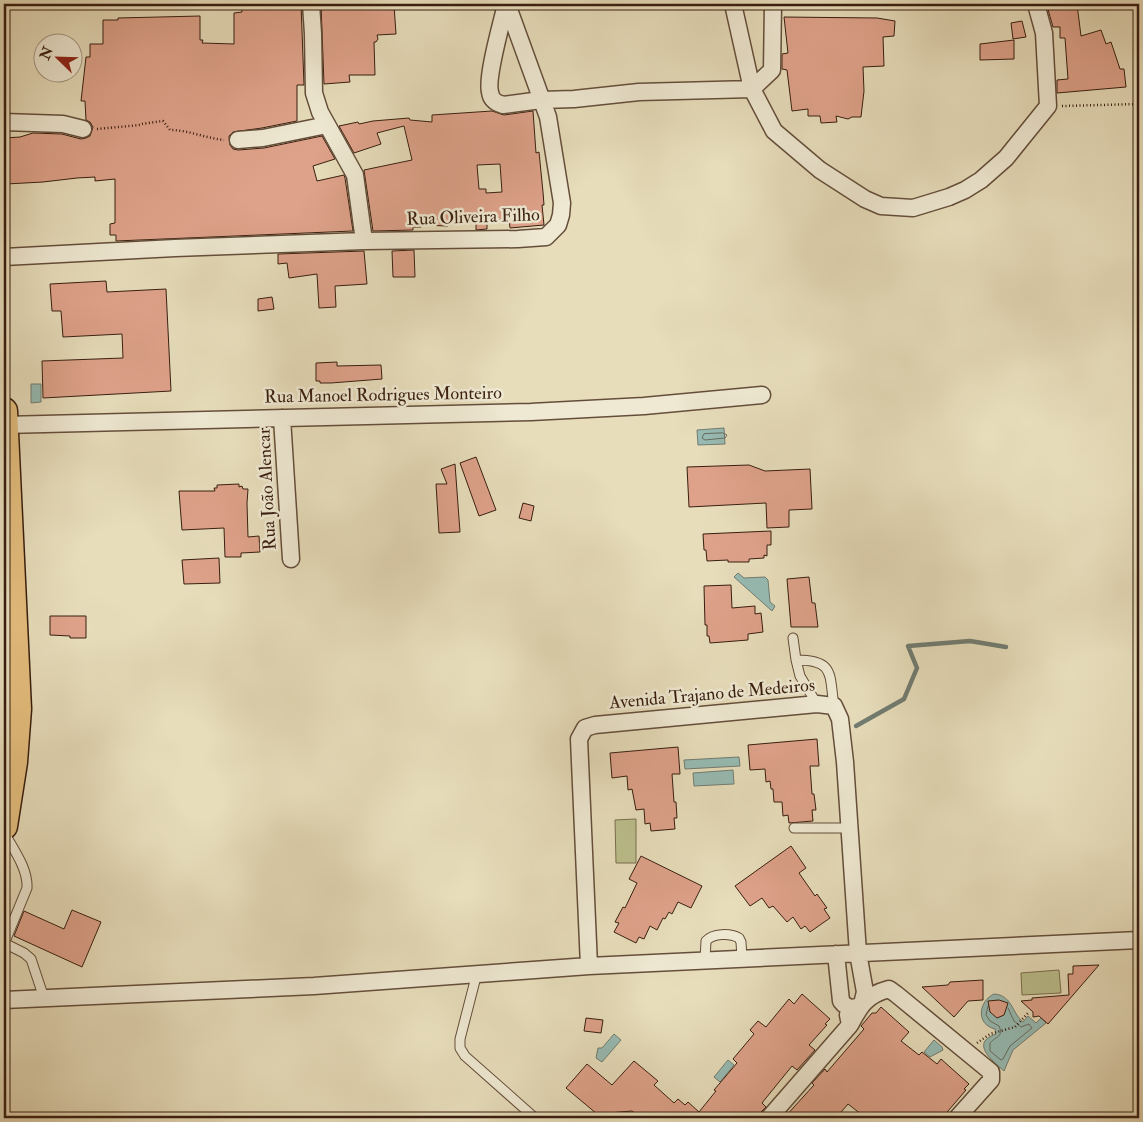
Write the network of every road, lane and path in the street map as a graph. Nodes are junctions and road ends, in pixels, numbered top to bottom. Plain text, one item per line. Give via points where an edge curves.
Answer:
1 (311, 4) edge
2 (507, 4) edge
3 (733, 4) edge
4 (773, 4) edge
5 (1036, 4) edge
6 (752, 89) junction
7 (541, 100) junction
8 (1139, 104) edge
9 (1048, 106) junction
10 (4, 122) edge
11 (327, 125) junction
12 (83, 129) joint
13 (238, 140) joint
14 (364, 241) junction
15 (4, 257) edge
16 (762, 395) dead end
17 (4, 418) edge
18 (282, 418) junction
19 (291, 559) dead end
20 (792, 638) dead end
21 (796, 660) junction
22 (816, 704) junction
23 (834, 706) junction
24 (4, 826) edge
25 (794, 828) dead end
26 (849, 828) junction
27 (4, 832) edge
28 (1139, 940) edge
29 (4, 944) edge
30 (858, 953) junction
31 (836, 954) junction
32 (742, 958) junction
33 (705, 960) junction
34 (589, 966) junction
35 (477, 973) junction
36 (863, 983) junction
37 (889, 990) junction
38 (44, 998) junction
39 (4, 1000) edge
40 (862, 1004) junction
41 (845, 1006) junction
42 (1029, 1012) dead end
43 (850, 1025) junction
44 (969, 1054) junction
45 (535, 1118) edge
46 (769, 1118) edge
47 (957, 1118) edge

1 - 11 street via 314,93
2 - 7 street, Rua Oliveira Filho
2 - 7 street via 489,91 497,104
3 - 6 street
4 - 6 street via 772,70
5 - 9 street via 1044,33
6 - 7 street via 639,92
6 - 9 street via 774,131 795,150 865,199 881,206 899,208 912,208 949,197 981,180 1006,158
7 - 14 street, Rua Oliveira Filho via 548,117 562,203 558,225 546,237
8 - 9 path
10 - 12 street via 63,124
11 - 13 street
11 - 14 street via 355,175
12 - 13 path via 140,126 164,121 170,130
14 - 15 street, Rua Oliveira Filho
16 - 18 street, Rua Manoel Rodrigues Monteiro via 541,411
17 - 18 street, Rua Manoel Rodrigues Monteiro
17 - 24 main road via 18,709
18 - 19 street, Rua João Alencar
20 - 21 lane
21 - 22 lane via 800,676
21 - 23 lane via 811,660 825,666
22 - 23 street, Avenida Trajano de Medeiros
22 - 34 street, Avenida Trajano de Medeiros via 595,725 582,730 579,739
23 - 26 street, Avenida Trajano de Medeiros via 840,719
25 - 26 lane
26 - 30 street, Avenida Trajano de Medeiros
27 - 29 lane via 24,869 27,888
28 - 30 street
29 - 38 lane via 31,959
30 - 31 street
30 - 36 street, Avenida Trajano de Medeiros
31 - 32 street
31 - 41 street via 841,1001
32 - 33 street
32 - 33 lane via 741,942 736,936 710,936 706,941
33 - 34 street
34 - 35 street
35 - 38 street via 314,986
35 - 45 lane via 461,1028 460,1048
36 - 37 street
36 - 40 street, Avenida Trajano de Medeiros
37 - 40 street via 870,996
37 - 44 street
38 - 39 street
40 - 41 street via 853,1008
40 - 43 street
41 - 43 street
42 - 44 path via 1015,1027 981,1039
43 - 46 street
44 - 47 street via 990,1072 992,1078

